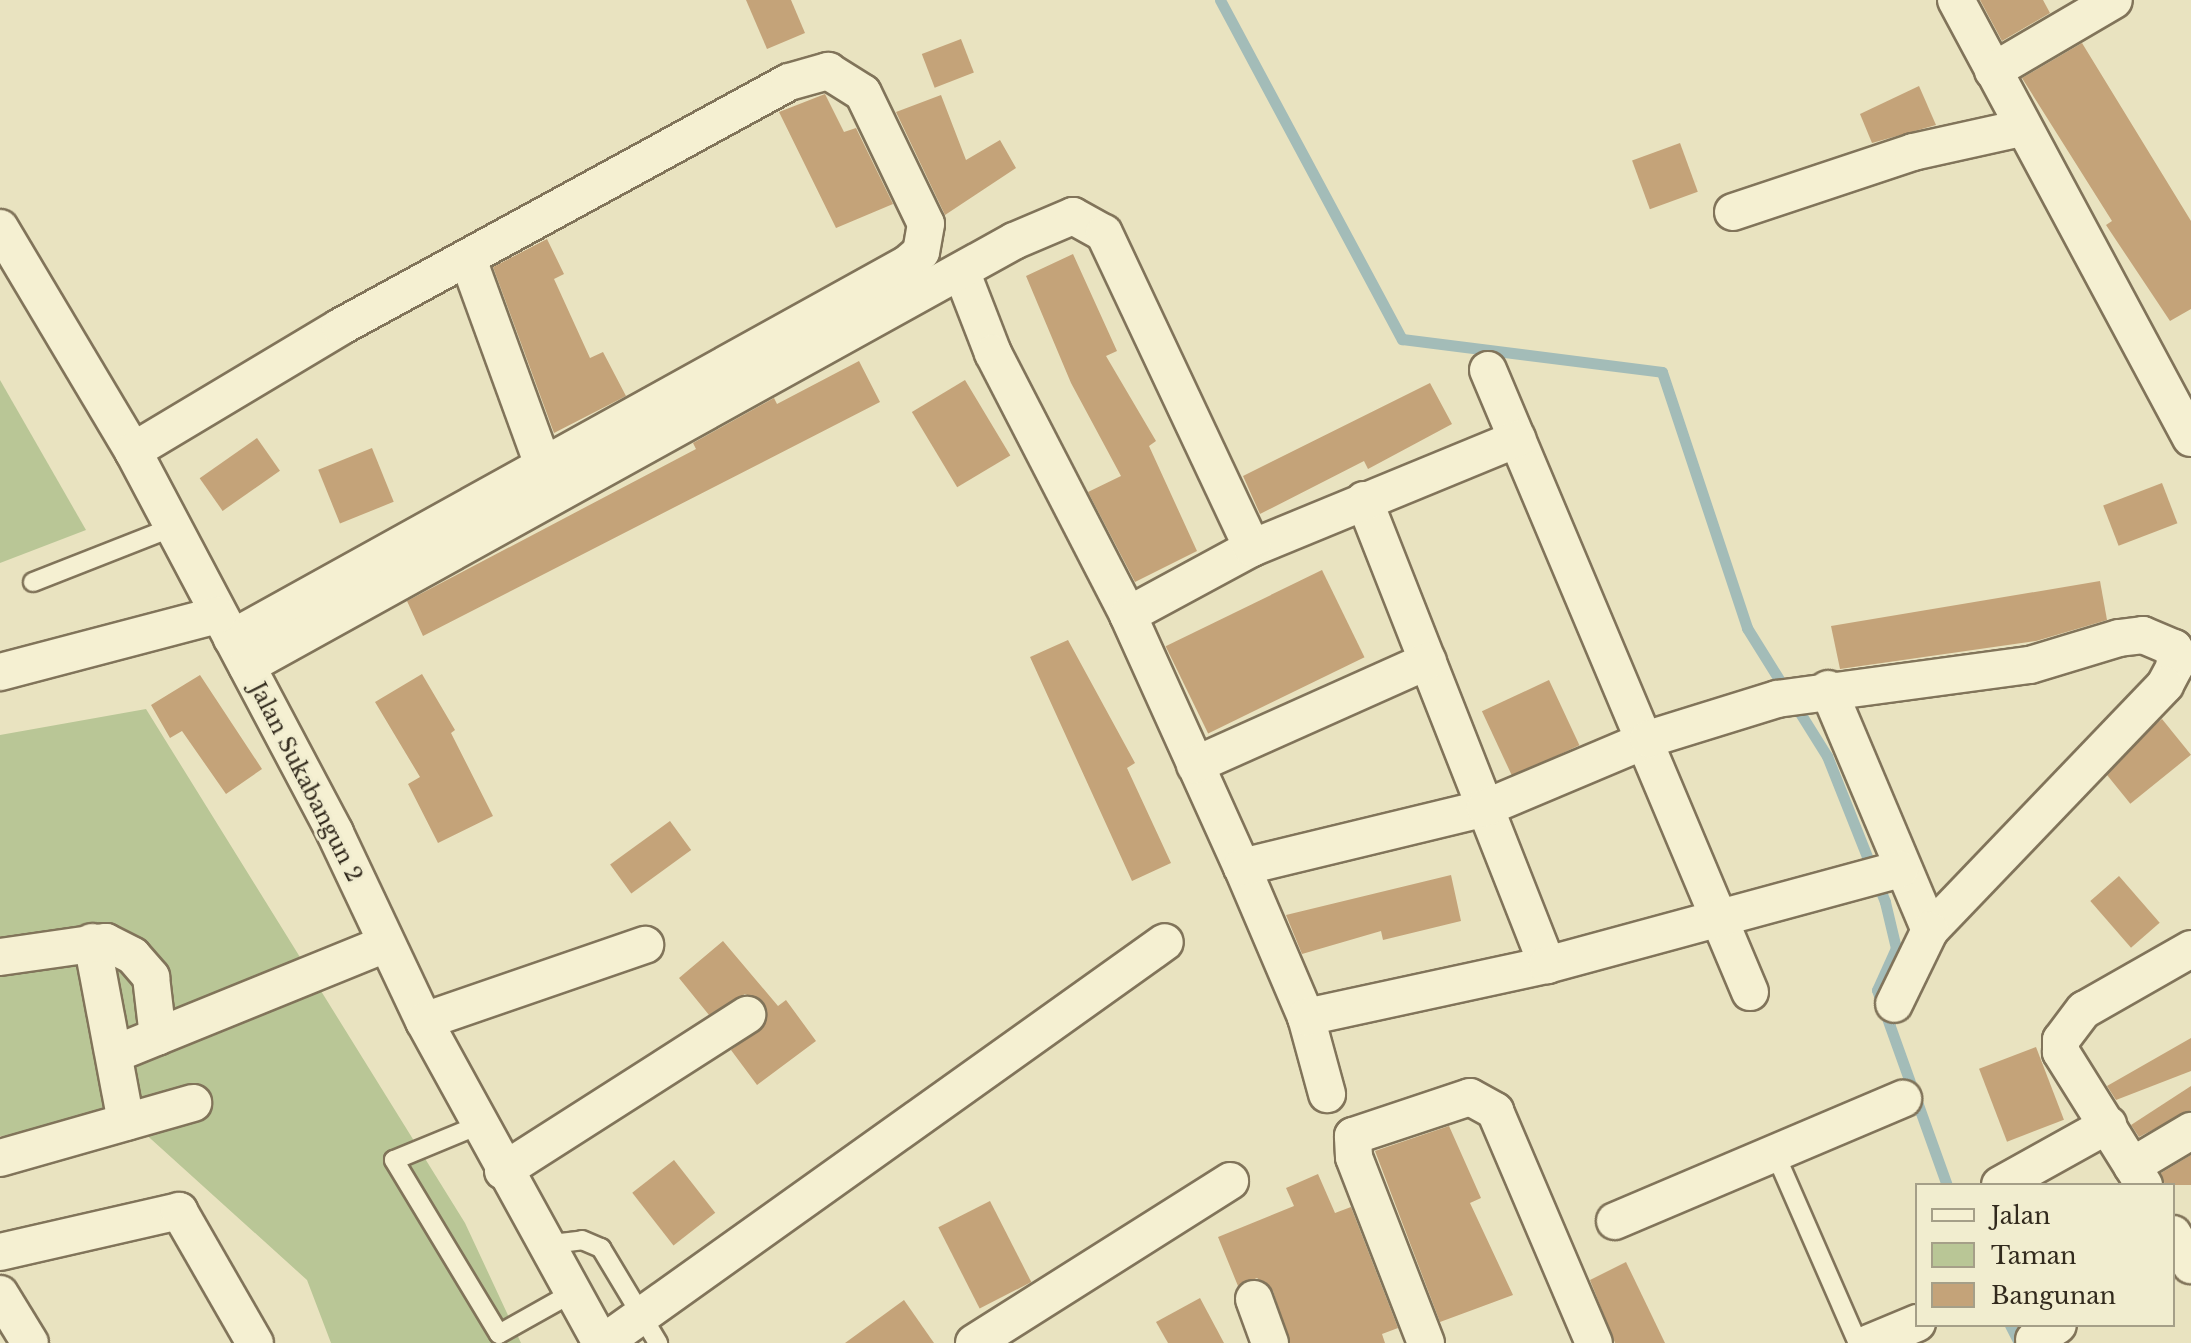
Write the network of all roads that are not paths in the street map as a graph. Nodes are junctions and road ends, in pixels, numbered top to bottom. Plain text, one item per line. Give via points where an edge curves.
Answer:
1 (1956, 0) edge
2 (2114, 0) edge
3 (1993, 71) junction
4 (2021, 128) junction
5 (1733, 212) dead end
6 (0, 228) edge
7 (468, 259) junction
8 (962, 273) junction
9 (1488, 370) dead end
10 (2191, 438) edge
11 (1517, 439) junction
12 (133, 451) junction
13 (543, 465) junction
14 (1364, 500) junction
15 (171, 528) junction
16 (1252, 548) junction
17 (33, 582) dead end
18 (1128, 615) junction
19 (232, 640) junction
20 (1428, 661) junction
21 (0, 672) edge
22 (1805, 694) junction
23 (1648, 739) junction
24 (1195, 765) junction
25 (1485, 808) junction
26 (1242, 867) junction
27 (1883, 875) junction
28 (1721, 920) junction
29 (1930, 930) junction
30 (92, 942) junction
31 (1165, 942) dead end
32 (385, 944) junction
33 (645, 945) dead end
34 (2191, 949) edge
35 (0, 957) edge
36 (1547, 965) junction
37 (1750, 992) dead end
38 (1894, 1004) dead end
39 (747, 1015) dead end
40 (1306, 1017) junction
41 (424, 1021) junction
42 (158, 1037) junction
43 (117, 1053) junction
44 (1327, 1094) dead end
45 (1903, 1099) dead end
46 (193, 1103) dead end
47 (126, 1122) junction
48 (479, 1125) junction
49 (2108, 1125) junction
50 (2191, 1131) edge
51 (1774, 1151) junction
52 (0, 1158) edge
53 (503, 1171) junction
54 (2138, 1175) edge
55 (1230, 1181) dead end
56 (2004, 1183) edge
57 (1615, 1221) dead end
58 (544, 1245) junction
59 (0, 1252) edge
60 (572, 1293) junction
61 (0, 1294) edge
62 (1254, 1299) dead end
63 (1915, 1324) edge
64 (651, 1328) edge
65 (30, 1343) edge
66 (255, 1343) edge
67 (602, 1343) edge
68 (974, 1343) edge
69 (1270, 1343) edge
70 (1426, 1343) edge
71 (1594, 1343) edge
72 (1858, 1343) edge
73 (1869, 1343) edge

1 - 3 street
2 - 3 street
3 - 4 street
4 - 5 street via 1913,152
4 - 10 street
6 - 12 street, Jalan Sukabangun 2
7 - 12 street via 340,327
7 - 13 street
7 - 13 street via 789,82 828,71 863,93 926,224 921,252 907,264
8 - 16 street via 1058,220 1091,221 1104,233
8 - 18 street via 993,353
8 - 19 street
9 - 11 street
11 - 14 street
11 - 23 street
12 - 15 street, Jalan Sukabangun 2
13 - 19 street
14 - 16 street
14 - 20 street
15 - 17 lane
15 - 19 street, Jalan Sukabangun 2
16 - 18 street
18 - 24 street
19 - 21 street
19 - 32 street, Jalan Sukabangun 2
20 - 24 street
20 - 25 street
22 - 23 street
22 - 27 street
22 - 29 street via 2030,665 2143,635 2174,648 2175,666 2165,685
23 - 25 street
23 - 28 street
24 - 26 street
25 - 26 street
25 - 36 street
26 - 40 street
27 - 28 street
27 - 29 street
28 - 36 street
28 - 37 street
29 - 38 street
30 - 35 street
30 - 42 street via 106,942 133,956 151,977
30 - 43 street
31 - 64 street
32 - 41 street, Jalan Sukabangun 2
32 - 42 street
33 - 41 street
34 - 49 street via 2084,1010 2065,1029 2061,1052
36 - 40 street
39 - 53 street
40 - 44 street
41 - 48 street, Jalan Sukabangun 2
42 - 43 street
43 - 47 street
45 - 51 street
46 - 47 street
47 - 52 street
48 - 53 street, Jalan Sukabangun 2
48 - 60 lane via 394,1160 499,1334
49 - 54 street
49 - 56 street
50 - 54 street
51 - 57 street
51 - 72 lane
53 - 58 street, Jalan Sukabangun 2
55 - 68 street
58 - 60 street, Jalan Sukabangun 2
58 - 64 lane via 582,1240 601,1248
59 - 66 street via 176,1210
60 - 67 street, Jalan Sukabangun 2
61 - 65 street
62 - 69 street
63 - 73 street
64 - 67 street
70 - 71 street via 1354,1157 1353,1136 1470,1097 1495,1111

